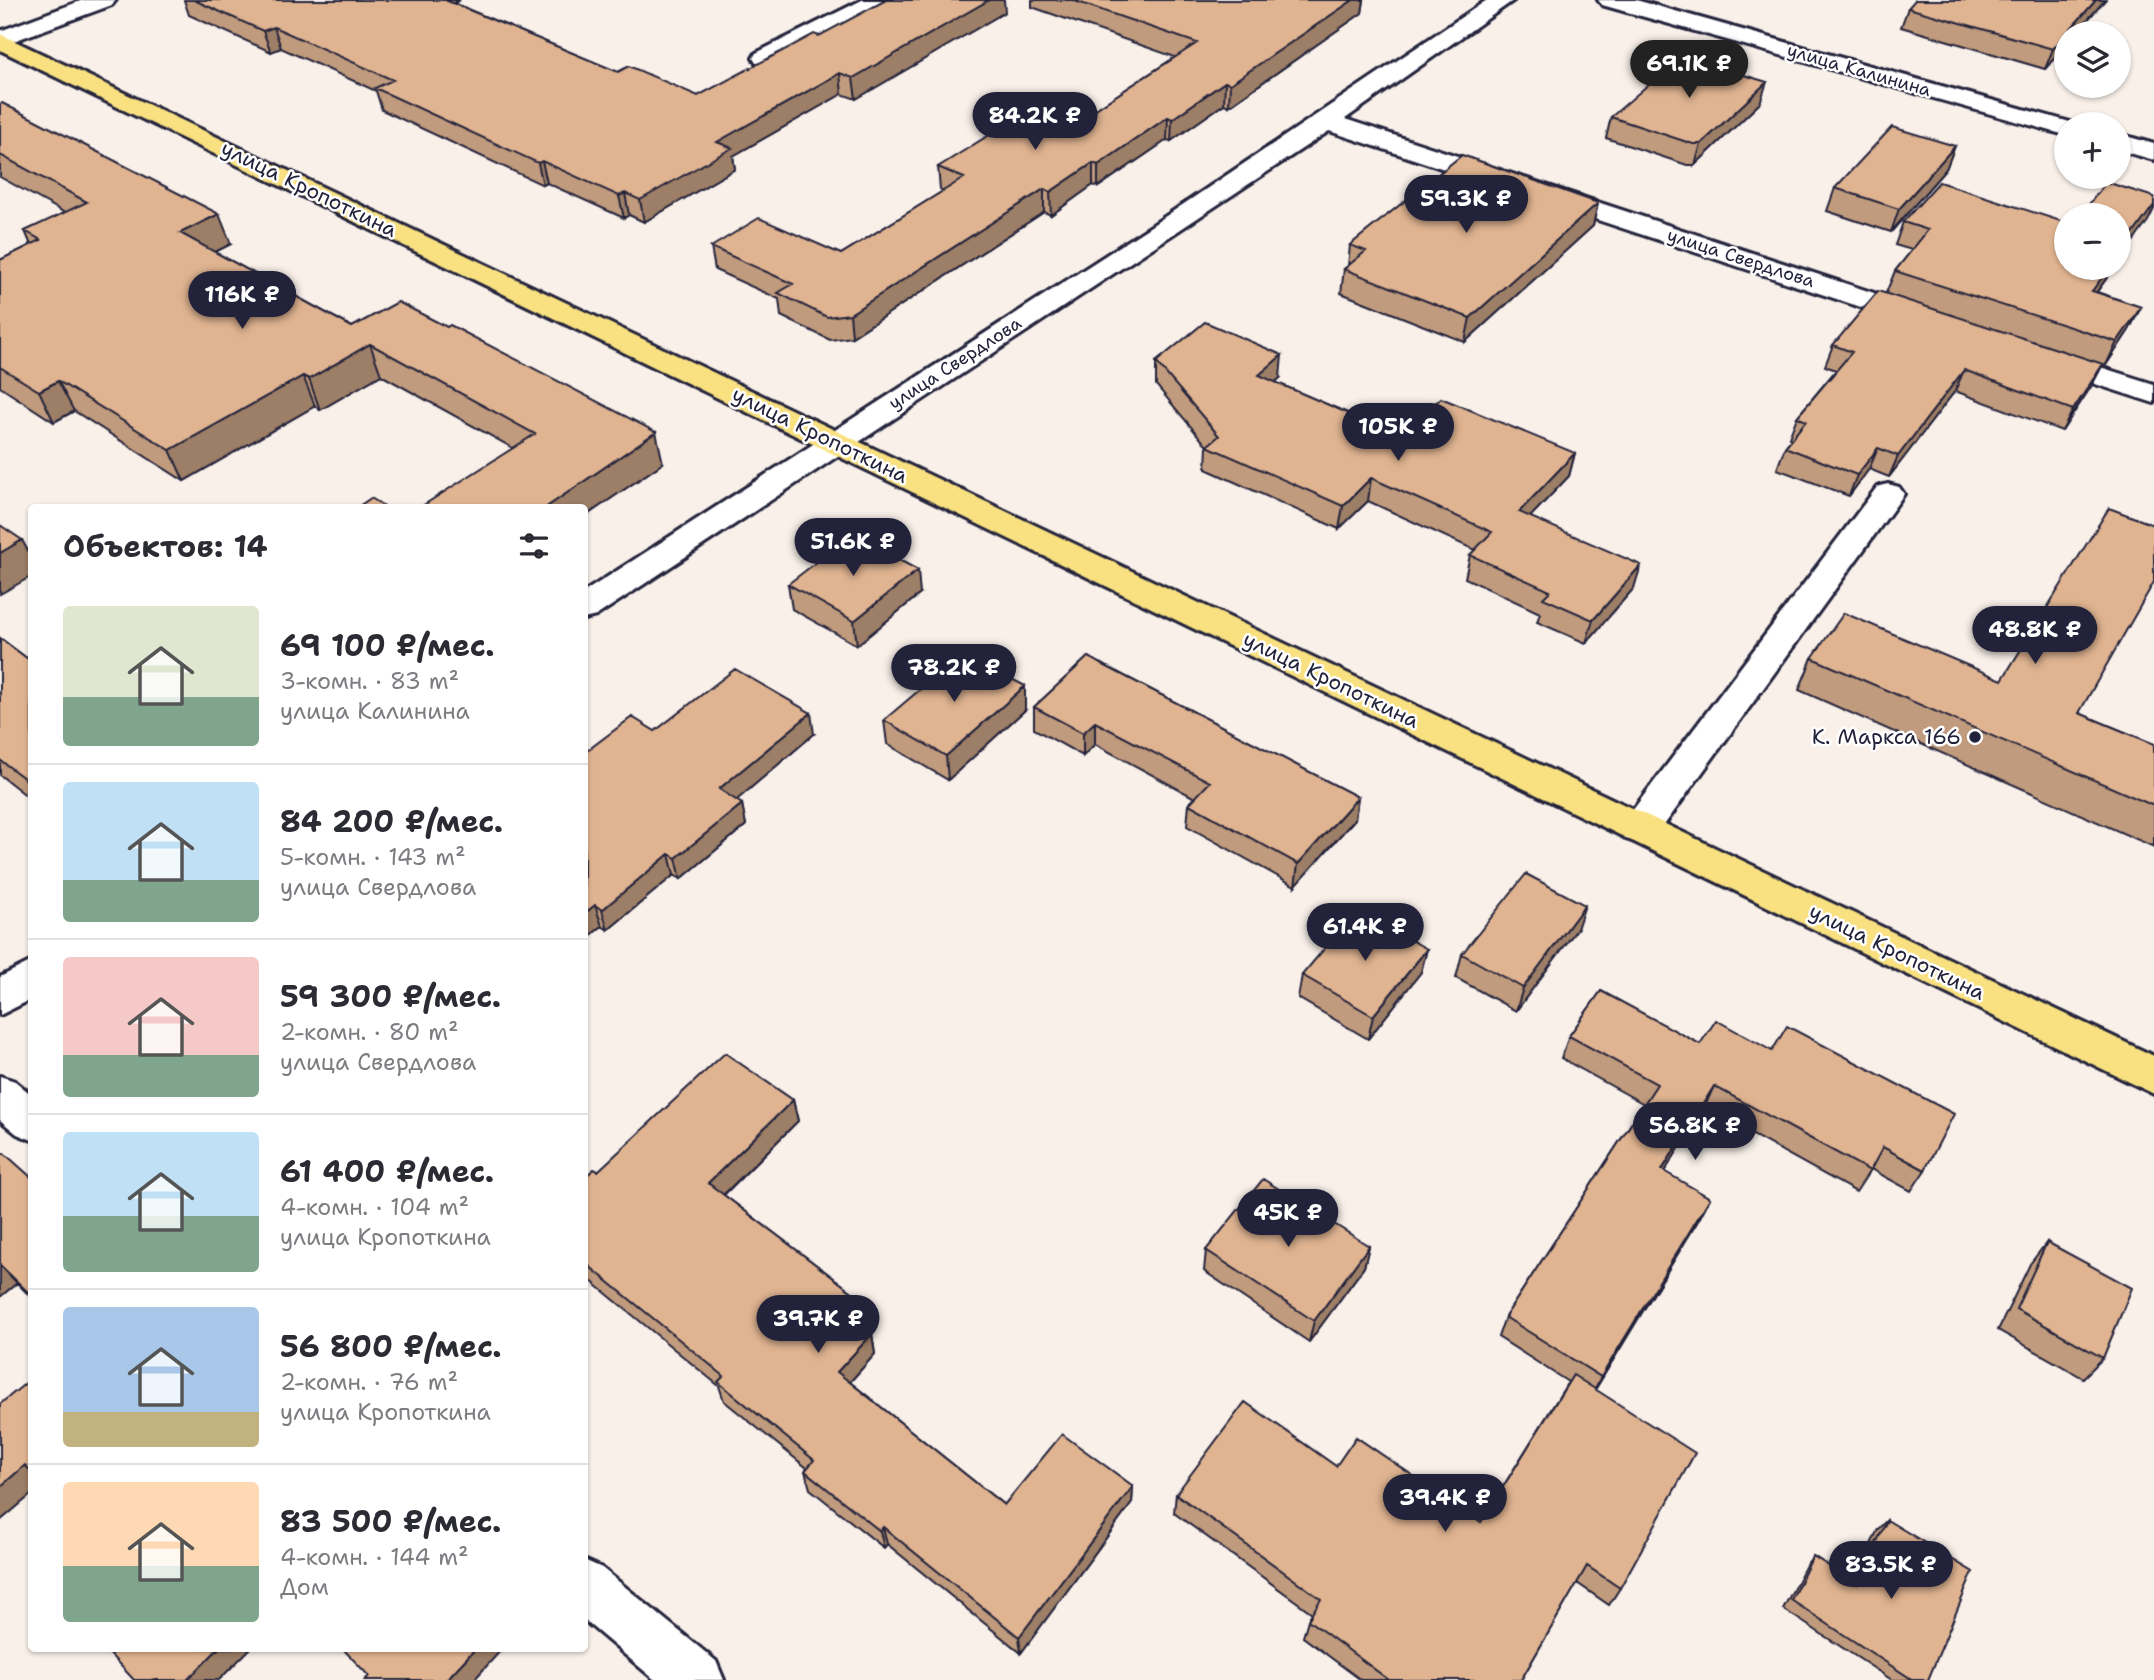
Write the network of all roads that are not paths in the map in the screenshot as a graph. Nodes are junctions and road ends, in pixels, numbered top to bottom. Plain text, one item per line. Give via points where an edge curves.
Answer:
1 (104, 0) edge
2 (880, 0) edge
3 (1502, 0) edge
4 (1610, 0) edge
5 (0, 40) edge
6 (765, 58) edge
7 (1328, 122) junction
8 (2054, 124) edge
9 (2131, 145) edge
10 (2154, 152) edge
11 (1944, 325) edge
12 (2023, 351) edge
13 (2154, 394) edge
14 (834, 442) junction
15 (1888, 494) dead end
16 (588, 605) edge
17 (1640, 829) junction
18 (28, 980) edge
19 (0, 998) edge
20 (2154, 1076) edge
21 (0, 1094) edge
22 (28, 1118) edge
23 (588, 1589) edge
24 (697, 1680) edge

1 - 5 street
2 - 6 street
3 - 7 street, улица Свердлова
4 - 8 street, улица Калинина
5 - 14 main road, улица Кропоткина
7 - 11 street, улица Свердлова
7 - 14 street, улица Свердлова
9 - 10 street
12 - 13 street
14 - 16 street, улица Свердлова
14 - 17 main road, улица Кропоткина
15 - 17 street
17 - 20 main road, улица Кропоткина
18 - 19 street
21 - 22 street
23 - 24 street

